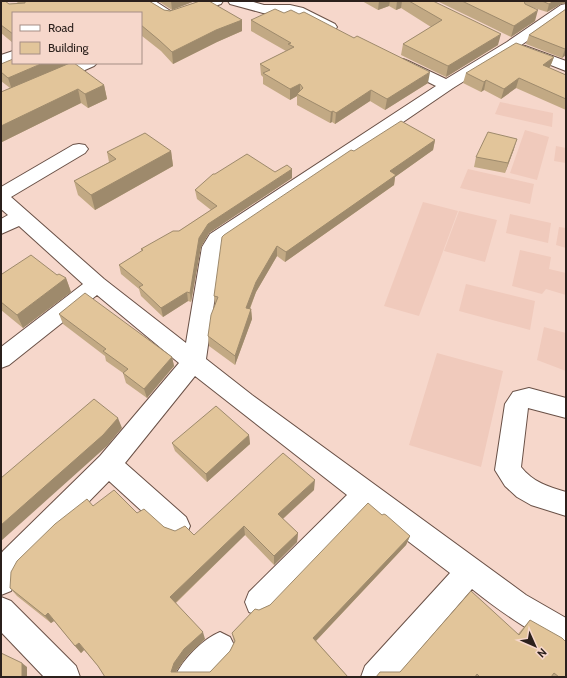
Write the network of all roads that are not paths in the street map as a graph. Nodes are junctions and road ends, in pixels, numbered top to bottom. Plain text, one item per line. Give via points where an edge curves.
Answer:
1 (145, 1) edge
2 (216, 1) edge
3 (235, 1) edge
4 (566, 8) edge
5 (340, 32) edge
6 (498, 38) edge
7 (512, 45) junction
8 (12, 56) edge
9 (390, 57) edge
10 (1, 60) edge
11 (86, 64) edge
12 (566, 66) edge
13 (447, 86) junction
14 (1, 102) edge
15 (80, 149) dead end
16 (1, 195) edge
17 (1, 199) edge
18 (11, 222) edge
19 (97, 284) junction
20 (1, 359) edge
21 (194, 360) junction
22 (566, 408) edge
23 (109, 464) junction
24 (366, 494) junction
25 (566, 504) edge
26 (177, 526) dead end
27 (470, 571) junction
28 (1, 581) edge
29 (259, 602) dead end
30 (1, 611) edge
31 (566, 634) edge
32 (220, 647) dead end
33 (65, 677) edge
34 (190, 677) edge
35 (376, 677) edge

1 - 2 street via 171,17
3 - 5 street via 263,9 298,11
4 - 7 street via 541,17
6 - 7 street
7 - 12 street
7 - 13 street
8 - 10 street
9 - 13 street
11 - 14 street
13 - 21 street via 217,239 212,247
15 - 16 street
17 - 18 street
18 - 19 street
19 - 20 street
19 - 21 street
21 - 23 street
21 - 24 street via 244,402
22 - 25 street via 529,398 521,399 517,404 508,470 516,482 530,493
23 - 26 street
23 - 28 street via 13,560
24 - 27 street
24 - 29 street
27 - 31 street via 516,605
27 - 35 street
30 - 33 street
32 - 34 street

